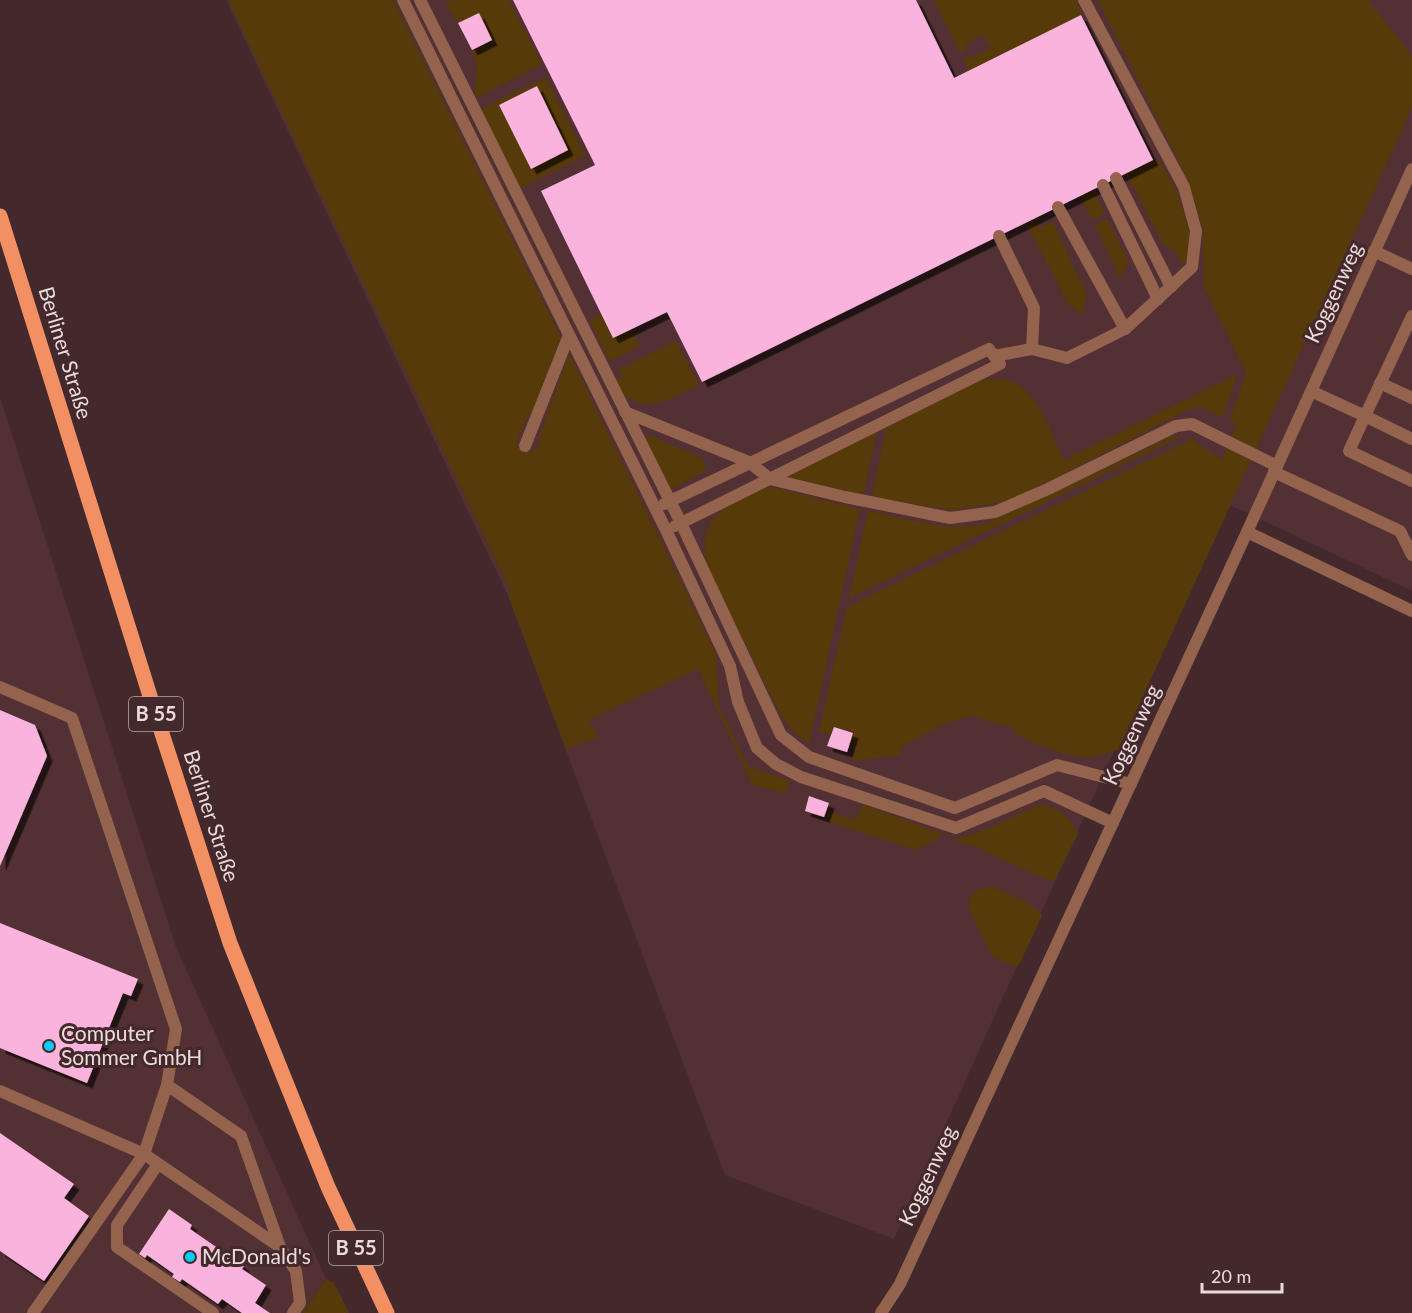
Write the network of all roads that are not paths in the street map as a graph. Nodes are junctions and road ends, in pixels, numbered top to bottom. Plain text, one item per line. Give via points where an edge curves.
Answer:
1 (404, 0) edge
2 (420, 0) edge
3 (1084, 0) edge
4 (1412, 169) edge
5 (1116, 178) dead end
6 (1103, 185) dead end
7 (1058, 207) dead end
8 (0, 216) edge
9 (999, 236) dead end
10 (1374, 251) junction
11 (1412, 269) edge
12 (1172, 287) junction
13 (1158, 299) junction
14 (1412, 316) edge
15 (1125, 329) junction
16 (569, 335) junction
17 (1407, 341) edge
18 (1032, 349) junction
19 (994, 356) junction
20 (1380, 383) junction
21 (1311, 391) junction
22 (1412, 398) edge
23 (625, 412) junction
24 (1365, 416) junction
25 (1412, 439) edge
26 (525, 446) dead end
27 (749, 462) junction
28 (1275, 469) junction
29 (770, 479) junction
30 (1412, 481) edge
31 (669, 501) junction
32 (655, 508) junction
33 (681, 524) junction
34 (666, 530) junction
35 (1247, 532) junction
36 (1412, 555) edge
37 (1412, 611) edge
38 (0, 687) edge
39 (1131, 784) junction
40 (1113, 823) junction
41 (167, 1086) junction
42 (0, 1091) edge
43 (144, 1154) junction
44 (159, 1164) junction
45 (280, 1247) junction
46 (33, 1313) edge
47 (213, 1313) edge
48 (293, 1313) edge
49 (387, 1313) edge
50 (881, 1313) edge

1 - 16 street
2 - 23 street
3 - 12 street via 1184,188 1196,231 1192,267
4 - 10 street, Koggenweg
5 - 12 street
6 - 13 street
7 - 15 street
8 - 49 main road, Berliner Straße / B 55 via 230,943 328,1187
9 - 18 street via 1034,308
10 - 11 street
10 - 21 street, Koggenweg
12 - 13 street
13 - 15 street
14 - 17 street
15 - 18 street via 1067,358
16 - 26 street
16 - 32 street
17 - 20 street
18 - 19 street
19 - 27 street via 989,349
19 - 29 street via 1000,364
20 - 22 street
20 - 24 street
21 - 24 street
21 - 28 street, Koggenweg
23 - 27 street
23 - 31 street
24 - 25 street
24 - 30 street via 1349,451
27 - 29 street
27 - 31 street
28 - 29 street via 1192,424 1176,426 995,512 950,518
28 - 35 street, Koggenweg
28 - 36 street via 1400,531
29 - 33 street
31 - 32 street
31 - 33 street
32 - 34 street
33 - 34 street
33 - 39 street via 781,735 809,757 955,808 1057,765
34 - 40 street via 730,666 738,702 757,748 776,764 801,777 956,828 1044,791
35 - 37 street
35 - 39 street, Koggenweg
38 - 41 street via 72,718 176,1029
39 - 40 street, Koggenweg
40 - 50 street, Koggenweg via 900,1284
41 - 43 street
41 - 45 street via 241,1136
42 - 43 street
43 - 44 street
43 - 46 street
44 - 45 street
44 - 47 street via 117,1225 117,1247
45 - 48 street via 296,1271 300,1303

